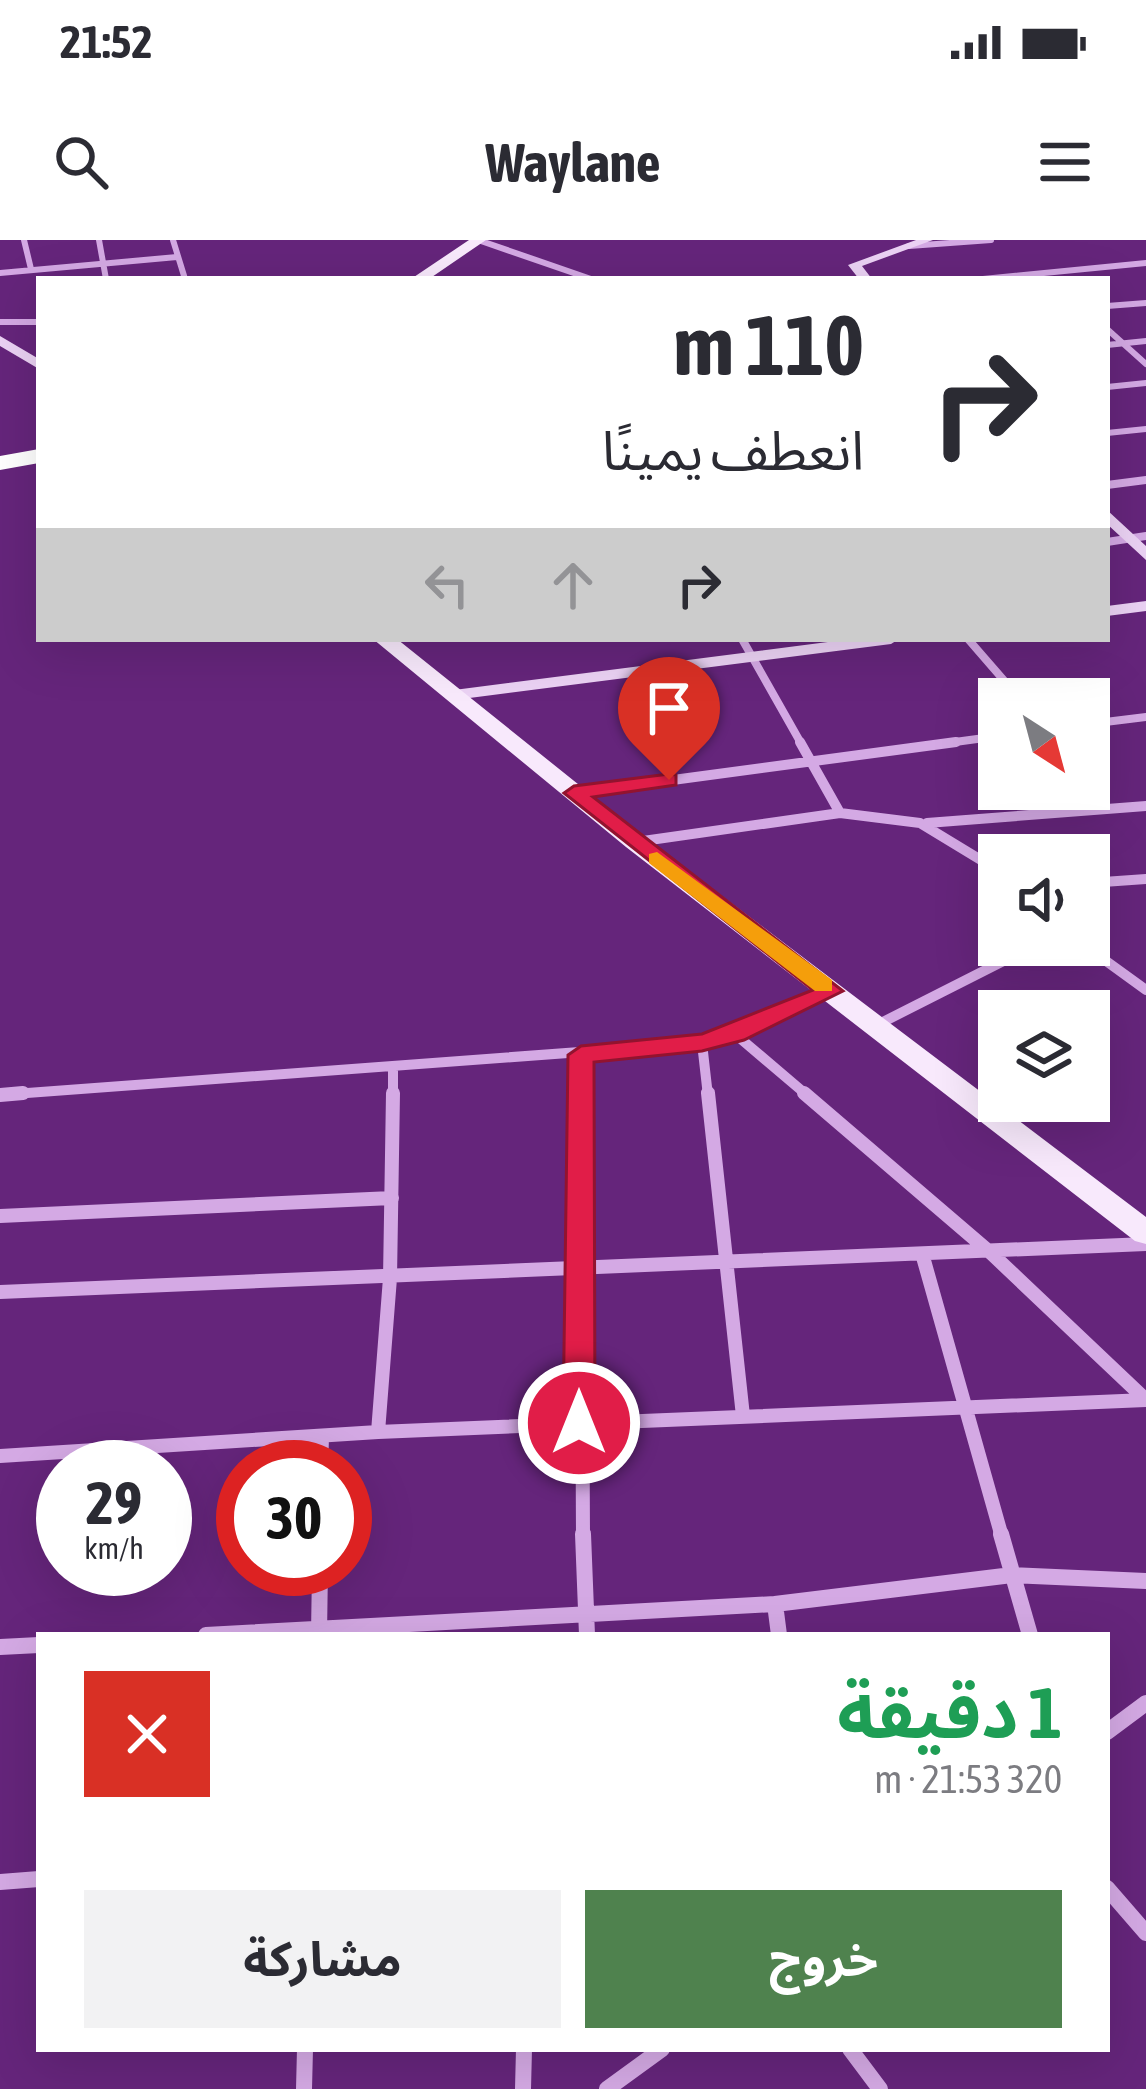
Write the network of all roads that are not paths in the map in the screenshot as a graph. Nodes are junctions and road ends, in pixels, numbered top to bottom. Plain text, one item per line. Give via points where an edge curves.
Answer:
1 (25, 240) edge
2 (99, 240) edge
3 (173, 240) edge
4 (927, 240) edge
5 (991, 240) edge
6 (488, 241) edge
7 (909, 246) junction
8 (177, 257) junction
9 (103, 263) junction
10 (1146, 263) edge
11 (55, 267) junction
12 (32, 269) junction
13 (0, 273) edge
14 (56, 276) edge
15 (105, 276) edge
16 (184, 276) edge
17 (424, 276) edge
18 (448, 276) edge
19 (583, 276) edge
20 (863, 276) edge
21 (1039, 276) edge
22 (1146, 303) edge
23 (1110, 306) edge
24 (0, 322) edge
25 (36, 322) edge
26 (1110, 332) edge
27 (0, 340) edge
28 (1146, 341) edge
29 (1123, 344) junction
30 (1110, 345) edge
31 (36, 363) edge
32 (1146, 364) edge
33 (1146, 382) edge
34 (1110, 387) edge
35 (1146, 429) edge
36 (1110, 434) edge
37 (36, 457) edge
38 (0, 463) edge
39 (36, 478) edge
40 (0, 480) edge
41 (1146, 480) edge
42 (1110, 484) edge
43 (1110, 517) edge
44 (1138, 538) edge
45 (1146, 556) edge
46 (1146, 606) edge
47 (1110, 611) edge
48 (388, 642) edge
49 (744, 642) edge
50 (867, 642) edge
51 (971, 642) edge
52 (754, 656) junction
53 (1002, 678) edge
54 (454, 695) junction
55 (1146, 717) edge
56 (1110, 721) edge
57 (978, 739) edge
58 (809, 761) junction
59 (574, 793) junction
60 (1146, 806) edge
61 (1110, 809) edge
62 (1093, 810) edge
63 (840, 813) junction
64 (920, 824) junction
65 (635, 842) junction
66 (978, 859) edge
67 (1146, 879) edge
68 (1110, 882) edge
69 (1110, 964) edge
70 (994, 966) edge
71 (1146, 990) edge
72 (830, 991) junction
73 (875, 1027) junction
74 (735, 1034) junction
75 (702, 1042) junction
76 (581, 1055) junction
77 (393, 1066) junction
78 (0, 1095) edge
79 (392, 1198) junction
80 (0, 1216) edge
81 (1140, 1223) edge
82 (1146, 1244) edge
83 (992, 1255) junction
84 (923, 1257) junction
85 (723, 1264) junction
86 (578, 1269) junction
87 (390, 1278) junction
88 (0, 1292) edge
89 (1146, 1400) edge
90 (967, 1407) junction
91 (743, 1416) junction
92 (579, 1423) junction
93 (378, 1432) junction
94 (322, 1438) joint
95 (0, 1456) edge
96 (1012, 1575) junction
97 (1146, 1581) edge
98 (320, 1596) edge
99 (775, 1604) junction
100 (585, 1612) junction
101 (319, 1632) edge
102 (587, 1632) edge
103 (778, 1632) edge
104 (1029, 1632) edge
105 (36, 1645) edge
106 (0, 1647) edge
107 (1146, 1703) edge
108 (1110, 1730) edge
109 (36, 1879) edge
110 (0, 1882) edge
111 (1110, 1891) edge
112 (1146, 1933) edge
113 (305, 2052) edge
114 (524, 2052) edge
115 (658, 2052) edge
116 (852, 2052) edge
117 (304, 2089) edge
118 (523, 2089) edge
119 (607, 2089) edge
120 (880, 2089) edge

1 - 12 street
2 - 9 street
3 - 8 street
4 - 7 main road
5 - 7 street
6 - 17 main road
6 - 18 main road
6 - 19 street
7 - 20 main road via 854,265
8 - 9 street
8 - 16 street
9 - 11 street
9 - 15 street
10 - 21 street
11 - 12 street
11 - 14 street
12 - 13 street
22 - 23 street
24 - 25 street
26 - 29 street
27 - 31 main road
28 - 29 street
29 - 30 street
29 - 32 street
33 - 34 street
35 - 36 street
37 - 38 highway
39 - 40 highway
41 - 42 street
43 - 44 main road
44 - 45 main road
46 - 47 main road
48 - 54 main road
49 - 52 street
50 - 52 main road
51 - 53 street
52 - 54 main road
52 - 58 street
54 - 59 main road
55 - 56 street
57 - 58 street
58 - 59 street
58 - 63 street
59 - 65 main road
60 - 61 street
62 - 64 street
63 - 64 street
63 - 65 street
64 - 66 street
65 - 72 main road
67 - 68 street
69 - 71 street
70 - 73 street
72 - 73 main road
72 - 74 street
73 - 81 main road
74 - 75 street
74 - 83 street
75 - 76 street
75 - 85 street
76 - 77 street
76 - 86 street
77 - 78 street
77 - 79 street
79 - 80 street
79 - 87 street
82 - 83 street
83 - 84 street
83 - 89 street
84 - 85 street
84 - 90 street
85 - 86 street
85 - 91 street
86 - 87 street
86 - 92 street
87 - 88 street
87 - 93 street
89 - 90 street
90 - 91 street
90 - 96 street
91 - 92 street
92 - 93 street
92 - 100 street
93 - 94 street
94 - 95 street
96 - 97 street
96 - 99 street
96 - 104 street
98 - 101 street
99 - 100 street
99 - 103 street
100 - 101 street
100 - 102 street
105 - 106 street
107 - 108 street
109 - 110 street
111 - 112 street
113 - 117 street
114 - 118 street
115 - 119 street
116 - 120 street

